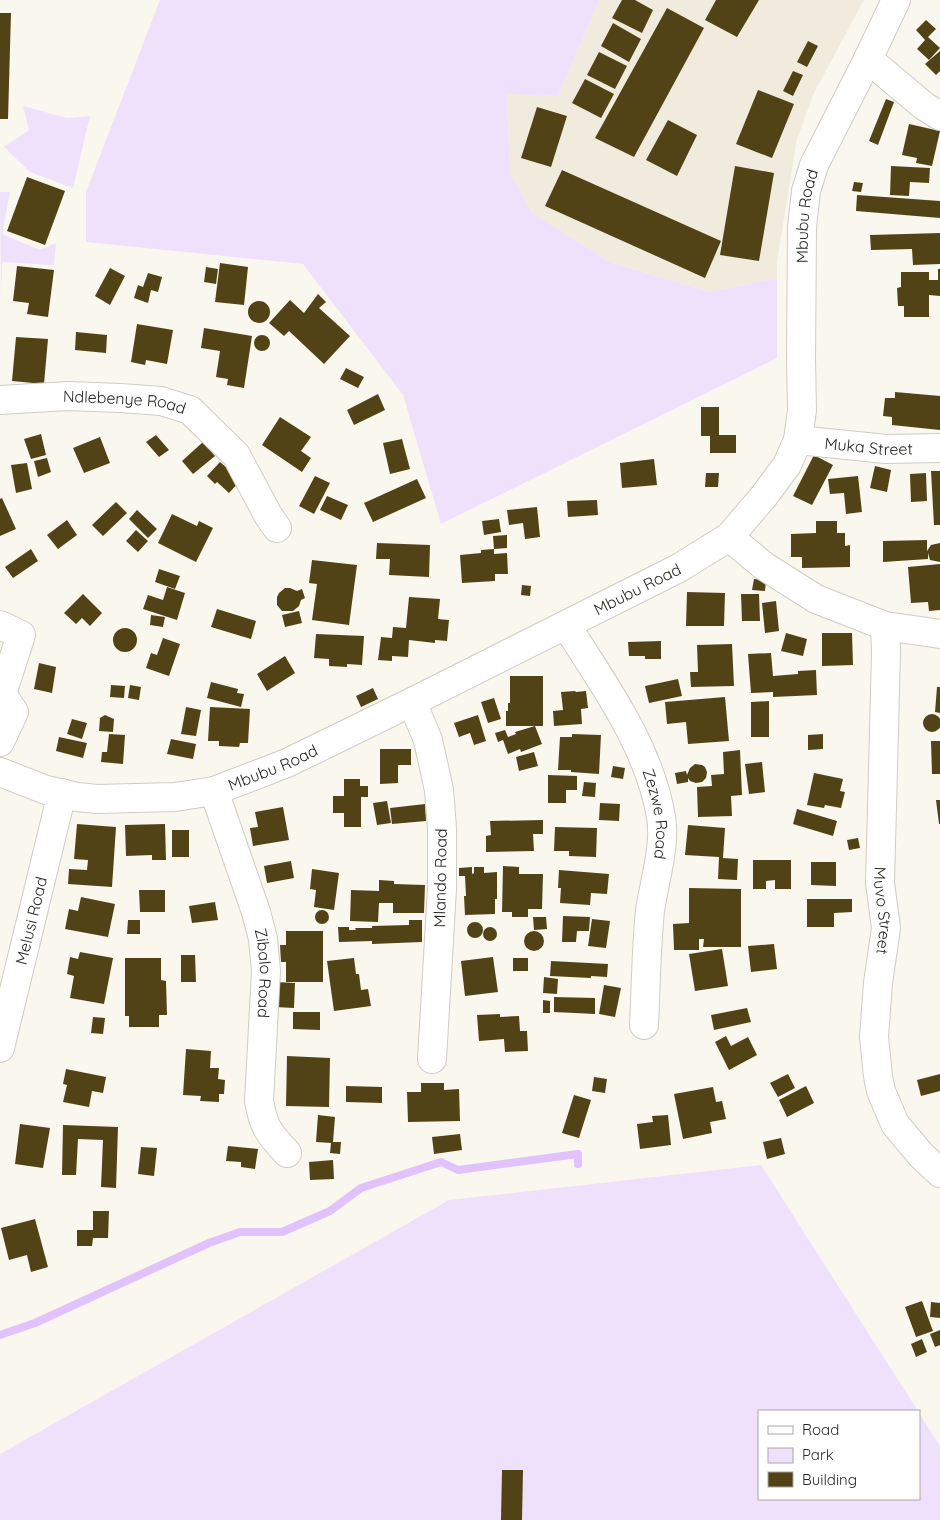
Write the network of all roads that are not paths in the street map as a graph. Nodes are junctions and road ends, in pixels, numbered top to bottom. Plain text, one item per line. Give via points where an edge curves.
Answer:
1 (896, 0) edge
2 (868, 59) junction
3 (940, 116) edge
4 (0, 400) edge
5 (798, 440) junction
6 (940, 448) edge
7 (277, 528) dead end
8 (729, 537) junction
9 (566, 625) junction
10 (885, 626) junction
11 (11, 630) edge
12 (940, 634) edge
13 (412, 702) junction
14 (0, 742) edge
15 (0, 772) edge
16 (214, 791) junction
17 (62, 794) junction
18 (644, 1025) dead end
19 (0, 1048) edge
20 (432, 1059) dead end
21 (287, 1153) dead end
22 (940, 1173) edge

1 - 2 street, Mbubu Road
2 - 3 street
2 - 5 street, Mbubu Road via 814,165 806,191 802,227 802,410
4 - 7 street, Ndlebenye Road via 68,396 120,398 161,401 190,410 236,455
5 - 6 street, Muka Street via 886,449
5 - 8 street, Mbubu Road via 786,465 764,496
8 - 9 street, Mbubu Road via 679,568
8 - 10 street via 764,566 816,599
9 - 13 street, Mbubu Road
9 - 18 street, Zezwe Road via 632,735 644,760 661,819 650,912
10 - 12 street
10 - 22 street, Muvo Street via 880,883 886,928 874,1037 881,1091 895,1124
11 - 14 street via 2,694 14,712
13 - 16 street, Mbubu Road via 286,763
13 - 20 street, Mlando Road via 428,740 439,790 442,828 442,889
15 - 17 street, Mbubu Road
16 - 17 street, Mbubu Road via 132,799
16 - 21 street, Zibalo Road via 263,939 266,971 259,1101 266,1128
17 - 19 street, Melusi Road

